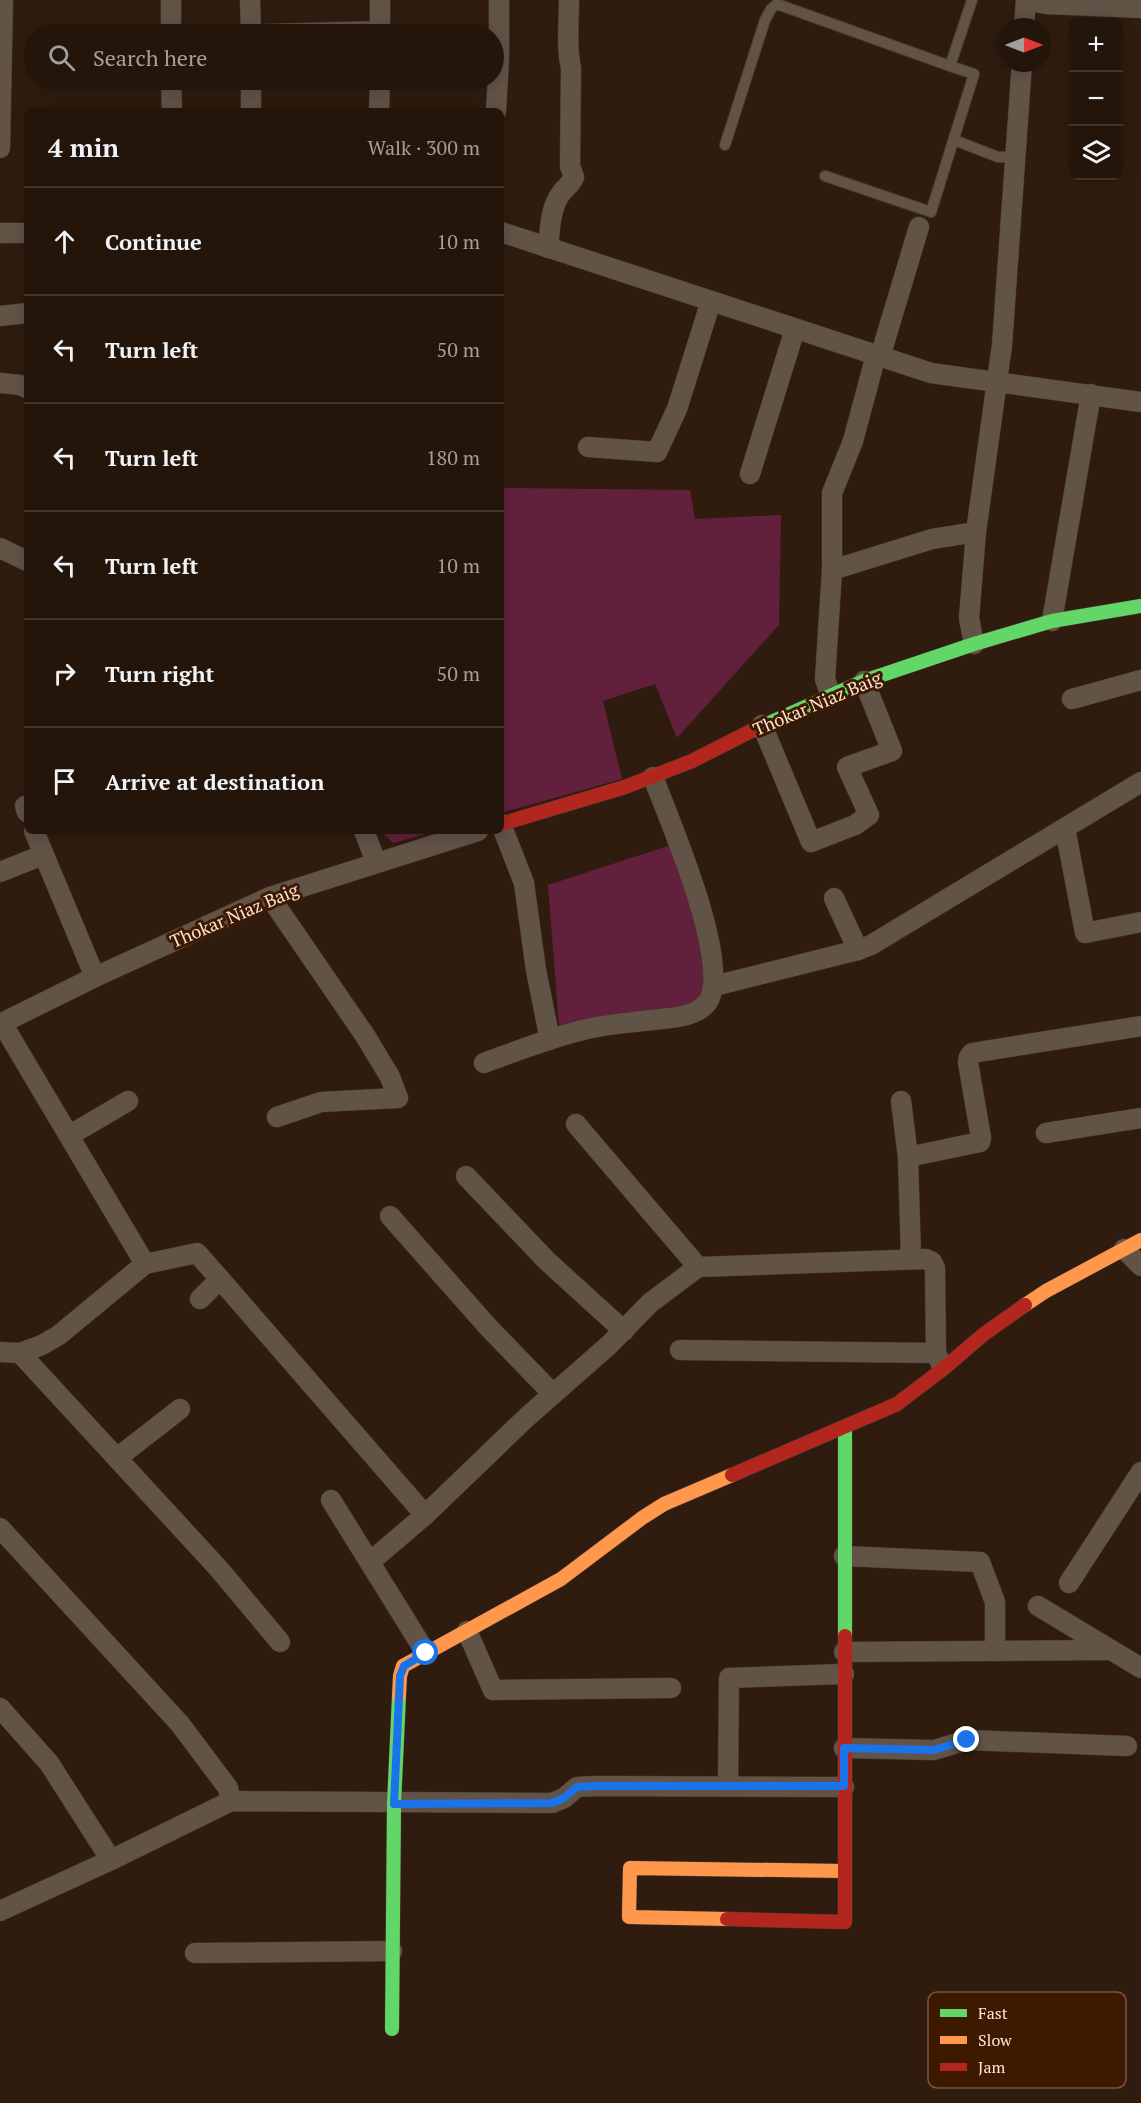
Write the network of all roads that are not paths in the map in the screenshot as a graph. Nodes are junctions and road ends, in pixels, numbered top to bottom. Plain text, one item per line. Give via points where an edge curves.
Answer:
1 (3, 0) edge
2 (171, 0) edge
3 (250, 0) edge
4 (380, 0) edge
5 (499, 0) edge
6 (569, 0) edge
7 (972, 0) edge
8 (1026, 0) edge
9 (1141, 8) edge
10 (1098, 15) edge
11 (1025, 18) edge
12 (171, 24) edge
13 (251, 24) edge
14 (380, 24) edge
15 (499, 24) edge
16 (1, 42) edge
17 (950, 66) junction
18 (1021, 72) edge
19 (171, 90) edge
20 (251, 90) edge
21 (380, 90) edge
22 (497, 90) edge
23 (172, 108) edge
24 (251, 108) edge
25 (379, 108) edge
26 (496, 108) edge
27 (954, 140) junction
28 (725, 145) dead end
29 (0, 148) edge
30 (1015, 157) junction
31 (825, 176) dead end
32 (919, 227) dead end
33 (0, 233) edge
34 (24, 233) edge
35 (504, 233) edge
36 (548, 248) junction
37 (711, 301) junction
38 (24, 313) edge
39 (0, 316) edge
40 (795, 329) junction
41 (878, 356) junction
42 (997, 381) junction
43 (0, 383) edge
44 (24, 387) edge
45 (1091, 394) junction
46 (1141, 402) edge
47 (588, 447) dead end
48 (750, 474) dead end
49 (976, 532) junction
50 (0, 548) edge
51 (24, 560) edge
52 (832, 570) junction
53 (1141, 606) edge
54 (1052, 621) junction
55 (974, 644) junction
56 (1141, 680) edge
57 (864, 681) junction
58 (831, 696) junction
59 (1072, 699) dead end
60 (762, 725) junction
61 (653, 777) junction
62 (1141, 782) edge
63 (504, 823) edge
64 (1065, 828) junction
65 (504, 832) edge
66 (35, 834) edge
67 (365, 834) edge
68 (468, 834) edge
69 (43, 855) junction
70 (376, 862) junction
71 (0, 872) edge
72 (270, 897) junction
73 (834, 898) dead end
74 (1141, 922) edge
75 (858, 950) junction
76 (95, 976) junction
77 (714, 986) junction
78 (1, 1023) edge
79 (1141, 1026) edge
80 (550, 1040) junction
81 (484, 1063) dead end
82 (128, 1101) dead end
83 (902, 1101) dead end
84 (277, 1117) dead end
85 (1141, 1118) edge
86 (576, 1124) dead end
87 (1046, 1133) dead end
88 (70, 1135) junction
89 (908, 1157) junction
90 (466, 1176) dead end
91 (390, 1216) dead end
92 (1132, 1245) edge
93 (911, 1258) junction
94 (145, 1264) junction
95 (1141, 1266) edge
96 (698, 1267) junction
97 (220, 1279) junction
98 (200, 1299) dead end
99 (624, 1331) junction
100 (680, 1350) dead end
101 (10, 1353) edge
102 (940, 1361) junction
103 (553, 1394) junction
104 (180, 1409) dead end
105 (844, 1427) junction
106 (117, 1458) junction
107 (1141, 1472) edge
108 (331, 1500) dead end
109 (425, 1515) junction
110 (0, 1528) edge
111 (844, 1556) junction
112 (370, 1562) junction
113 (1069, 1583) dead end
114 (1038, 1606) dead end
115 (467, 1631) junction
116 (280, 1642) dead end
117 (1111, 1650) junction
118 (995, 1651) junction
119 (844, 1652) junction
120 (426, 1653) junction
121 (1141, 1668) edge
122 (844, 1674) junction
123 (671, 1688) dead end
124 (0, 1708) edge
125 (1127, 1746) dead end
126 (844, 1748) junction
127 (728, 1786) junction
128 (844, 1786) junction
129 (231, 1801) junction
130 (394, 1804) junction
131 (111, 1860) junction
132 (844, 1871) junction
133 (0, 1911) edge
134 (392, 1951) junction
135 (195, 1953) dead end
136 (392, 2029) dead end

1 - 16 street
2 - 12 street
3 - 13 street
4 - 14 street
5 - 15 street
6 - 36 street via 570,166 574,177 553,211
7 - 17 lane
8 - 10 street
8 - 11 street
9 - 10 street
16 - 29 street
17 - 27 lane via 974,74
17 - 28 lane via 777,4 765,20
18 - 30 street
19 - 23 street
20 - 24 street
21 - 25 street
22 - 26 street
27 - 30 lane via 998,157
27 - 31 lane via 931,212
30 - 42 street
32 - 41 street
33 - 34 street
35 - 36 street
36 - 37 street
37 - 40 street
37 - 47 street via 677,409 657,452
38 - 39 street
40 - 41 street
40 - 48 street
41 - 42 street via 931,373
41 - 52 street via 853,441 832,493
42 - 45 street
42 - 49 street
43 - 44 street
45 - 46 street
45 - 54 street
49 - 52 street via 932,539
49 - 55 street via 969,618
50 - 51 street
52 - 58 street via 825,680
53 - 54 street, Thokar Niaz Baig
54 - 55 street, Thokar Niaz Baig
55 - 57 street, Thokar Niaz Baig
56 - 59 street
57 - 58 street, Thokar Niaz Baig
57 - 60 street via 892,751 847,768 869,815 855,825 811,842
58 - 60 street, Thokar Niaz Baig
60 - 61 street, Thokar Niaz Baig
61 - 63 street, Thokar Niaz Baig
61 - 77 street via 701,906
62 - 64 street
64 - 74 street via 1085,933
64 - 75 street
65 - 80 street via 524,883
66 - 69 street
67 - 70 street
68 - 70 street, Thokar Niaz Baig
69 - 71 street
69 - 76 street
70 - 72 street, Thokar Niaz Baig
72 - 76 street, Thokar Niaz Baig
72 - 84 street via 366,1037 398,1098 321,1102
73 - 75 street
75 - 77 street
76 - 78 street, Thokar Niaz Baig
77 - 80 street via 707,1002 680,1017 586,1029
78 - 88 street
79 - 89 street via 972,1053 968,1062 980,1142
80 - 81 street
82 - 88 street
83 - 89 street
85 - 87 street
86 - 96 street
88 - 94 street
89 - 93 street
90 - 99 street via 547,1261
91 - 103 street
92 - 95 street
92 - 102 street via 1046,1292
93 - 96 street
93 - 102 street via 926,1259 935,1268
94 - 97 street via 197,1253
94 - 101 street via 59,1335 42,1345
96 - 99 street via 650,1303
97 - 98 street
97 - 109 street
99 - 103 street
100 - 102 street
101 - 106 street
102 - 105 street via 897,1404
103 - 109 street
104 - 106 street
105 - 111 street
105 - 115 street via 664,1504 561,1579
106 - 116 street
107 - 113 street
108 - 112 street
109 - 112 street
110 - 129 street via 180,1724 228,1788
111 - 118 street via 980,1562 995,1602
111 - 119 street
112 - 120 street
114 - 117 street
115 - 120 street
115 - 123 street via 493,1690
117 - 118 street
117 - 121 street
118 - 119 street
119 - 122 street
120 - 130 street via 404,1666 400,1676
122 - 126 street
122 - 127 street via 729,1678
124 - 131 street via 49,1763
125 - 126 street via 967,1740 934,1750
126 - 128 street
127 - 128 street
127 - 130 street via 577,1787 552,1803
128 - 132 street
129 - 130 street
129 - 131 street
130 - 134 street
131 - 133 street
132 - 132 street via 630,1868 629,1917 844,1922
134 - 135 street
134 - 136 street

